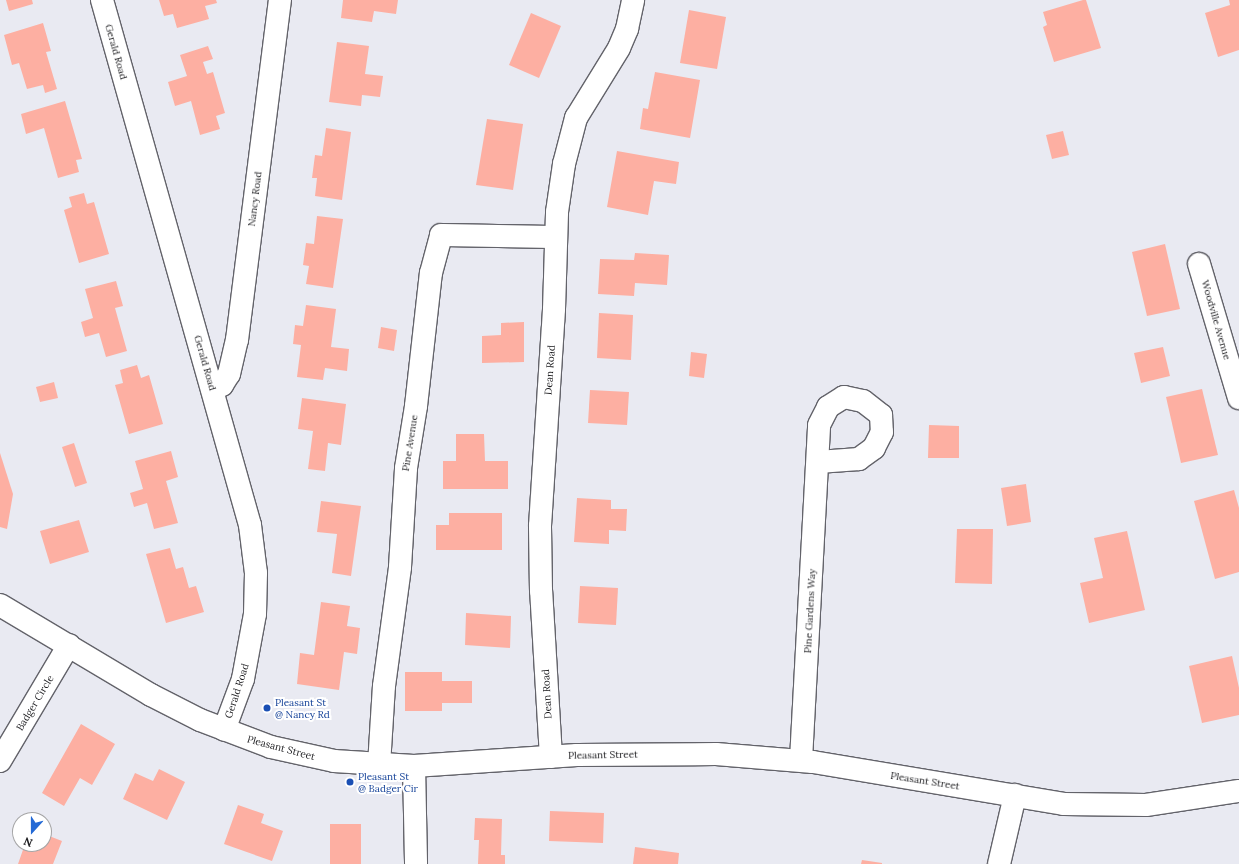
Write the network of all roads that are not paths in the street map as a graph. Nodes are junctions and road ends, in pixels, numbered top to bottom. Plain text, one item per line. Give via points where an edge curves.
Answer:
1 (102, 0) edge
2 (280, 0) edge
3 (633, 0) edge
4 (556, 237) junction
5 (1200, 264) dead end
6 (212, 389) junction
7 (1239, 398) edge
8 (818, 462) dead end
9 (0, 605) edge
10 (69, 645) junction
11 (224, 730) junction
12 (551, 757) junction
13 (801, 760) junction
14 (0, 761) edge
15 (379, 765) junction
16 (414, 766) junction
17 (1239, 791) edge
18 (1015, 795) junction
19 (416, 864) edge
20 (1000, 864) edge

1 - 6 street, Gerald Road
2 - 6 street, Nancy Road via 235,351 225,380
3 - 4 street, Dean Road via 627,29 618,48 576,118 560,189
4 - 12 street, Dean Road via 540,541
4 - 15 street, Pine Avenue via 441,235 431,273 416,406 406,468 401,560 384,686
5 - 7 street, Woodville Avenue
6 - 11 street, Gerald Road via 250,525 256,573 255,614 248,658
8 - 13 street, Pine Gardens Way
9 - 10 street, Pleasant Street
10 - 11 street, Pleasant Street via 151,695
10 - 14 street, Badger Circle
11 - 15 street, Pleasant Street via 298,754
12 - 13 street, Pleasant Street via 716,754
12 - 16 street, Pleasant Street
13 - 18 street, Pleasant Street
15 - 16 street, Pleasant Street
16 - 19 street
17 - 18 street, Pleasant Street via 1172,803 1121,806 1064,804
18 - 20 street

